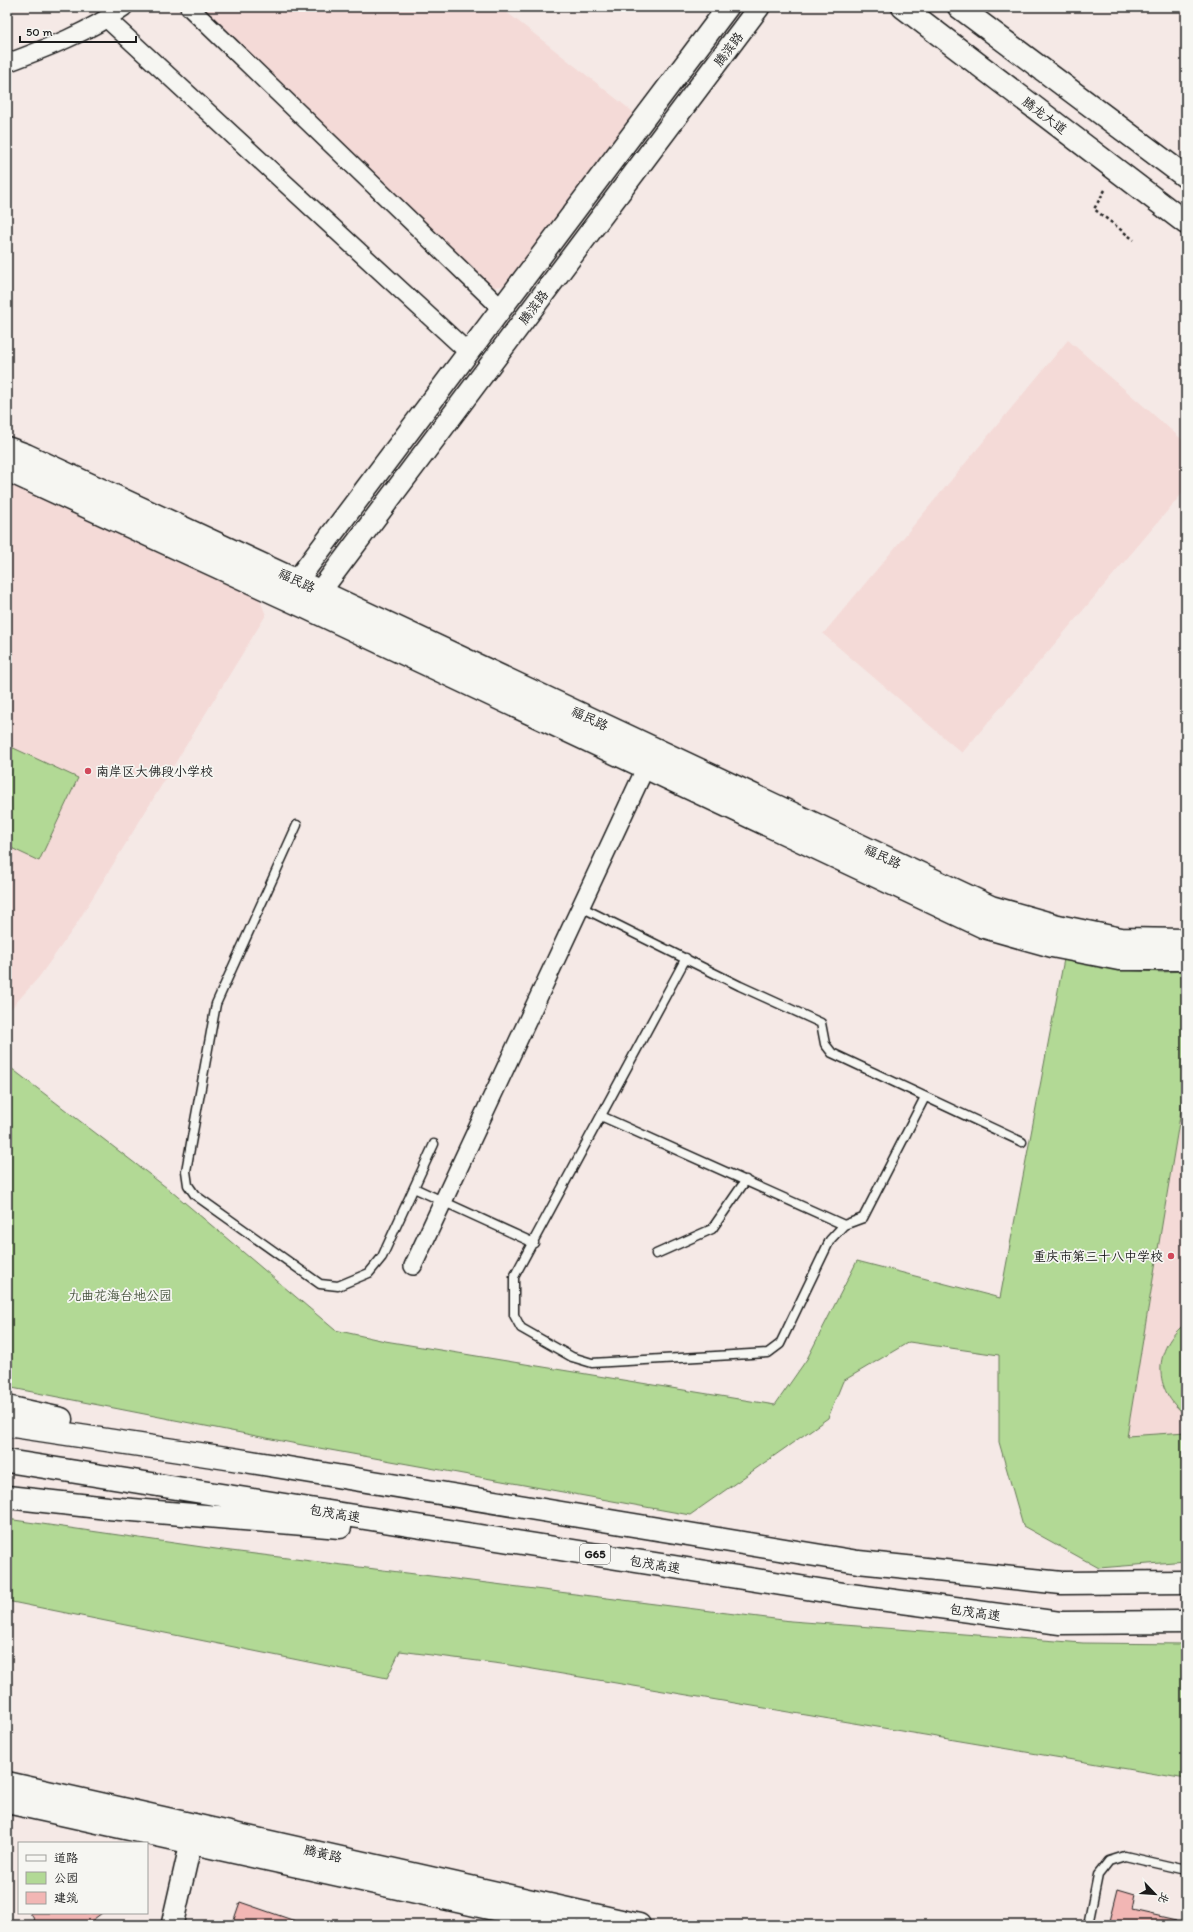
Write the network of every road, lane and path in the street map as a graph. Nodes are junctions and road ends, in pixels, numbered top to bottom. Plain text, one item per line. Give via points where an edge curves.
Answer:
1 (124, 7) edge
2 (189, 7) edge
3 (728, 7) edge
4 (759, 7) edge
5 (903, 7) edge
6 (959, 7) edge
7 (107, 19) junction
8 (7, 64) edge
9 (1186, 177) edge
10 (1105, 190) dead end
11 (1186, 223) edge
12 (1134, 240) dead end
13 (502, 309) junction
14 (469, 353) junction
15 (7, 448) edge
16 (7, 470) edge
17 (298, 580) junction
18 (284, 597) junction
19 (313, 599) junction
20 (650, 758) junction
21 (297, 825) dead end
22 (581, 907) junction
23 (1186, 940) edge
24 (686, 958) junction
25 (1186, 960) edge
26 (925, 1096) junction
27 (601, 1116) junction
28 (1022, 1142) dead end
29 (434, 1144) dead end
30 (746, 1180) junction
31 (414, 1188) junction
32 (442, 1200) junction
33 (844, 1225) junction
34 (534, 1242) junction
35 (656, 1254) dead end
36 (413, 1266) dead end
37 (7, 1407) edge
38 (7, 1424) edge
39 (233, 1459) junction
40 (7, 1462) edge
41 (7, 1497) edge
42 (494, 1538) junction
43 (1186, 1582) edge
44 (1186, 1622) edge
45 (7, 1783) edge
46 (7, 1802) edge
47 (193, 1834) junction
48 (1186, 1870) edge
49 (172, 1925) edge
50 (566, 1925) edge
51 (638, 1925) edge
52 (1088, 1925) edge

1 - 7 street
2 - 13 street
3 - 13 street, 腾滨路
4 - 19 street, 腾滨路
5 - 11 main road, 腾龙大道
6 - 9 main road
7 - 8 street via 46,49
7 - 14 street
10 - 12 path via 1094,209
13 - 14 street, 腾滨路
14 - 17 street, 腾滨路
15 - 17 main road, 福民路
16 - 18 main road, 福民路
17 - 18 street, 腾滨路
17 - 19 main road, 福民路
18 - 19 main road, 福民路
19 - 20 main road, 福民路
20 - 22 street
20 - 23 main road, 福民路 via 991,907 1058,926 1121,939
20 - 25 main road, 福民路 via 984,927 1052,946 1119,959
21 - 31 lane via 216,1004 186,1171 188,1185 195,1195 320,1284 338,1286 369,1273 382,1257
22 - 24 lane
22 - 32 street
24 - 26 lane via 821,1023 825,1044 832,1053
24 - 27 lane
26 - 28 lane
26 - 33 lane via 863,1218
27 - 30 lane
27 - 34 lane
29 - 31 lane
30 - 33 lane
30 - 35 lane via 712,1229
31 - 32 lane
32 - 34 lane
32 - 36 street
33 - 34 lane via 830,1240 780,1344 768,1353 613,1363 592,1363 572,1357 521,1328 514,1315 514,1277
37 - 39 main road
38 - 39 main road
39 - 43 main road via 858,1562 1062,1583
40 - 42 main road, 包茂高速 / G65
41 - 42 main road via 210,1517
42 - 44 main road, 包茂高速 / G65 via 850,1595 1060,1623
45 - 47 main road, 腾黄路
46 - 47 main road, 腾黄路
47 - 49 street
47 - 50 main road, 腾黄路
47 - 51 main road, 腾黄路
48 - 52 lane via 1125,1856 1109,1861 1098,1875

